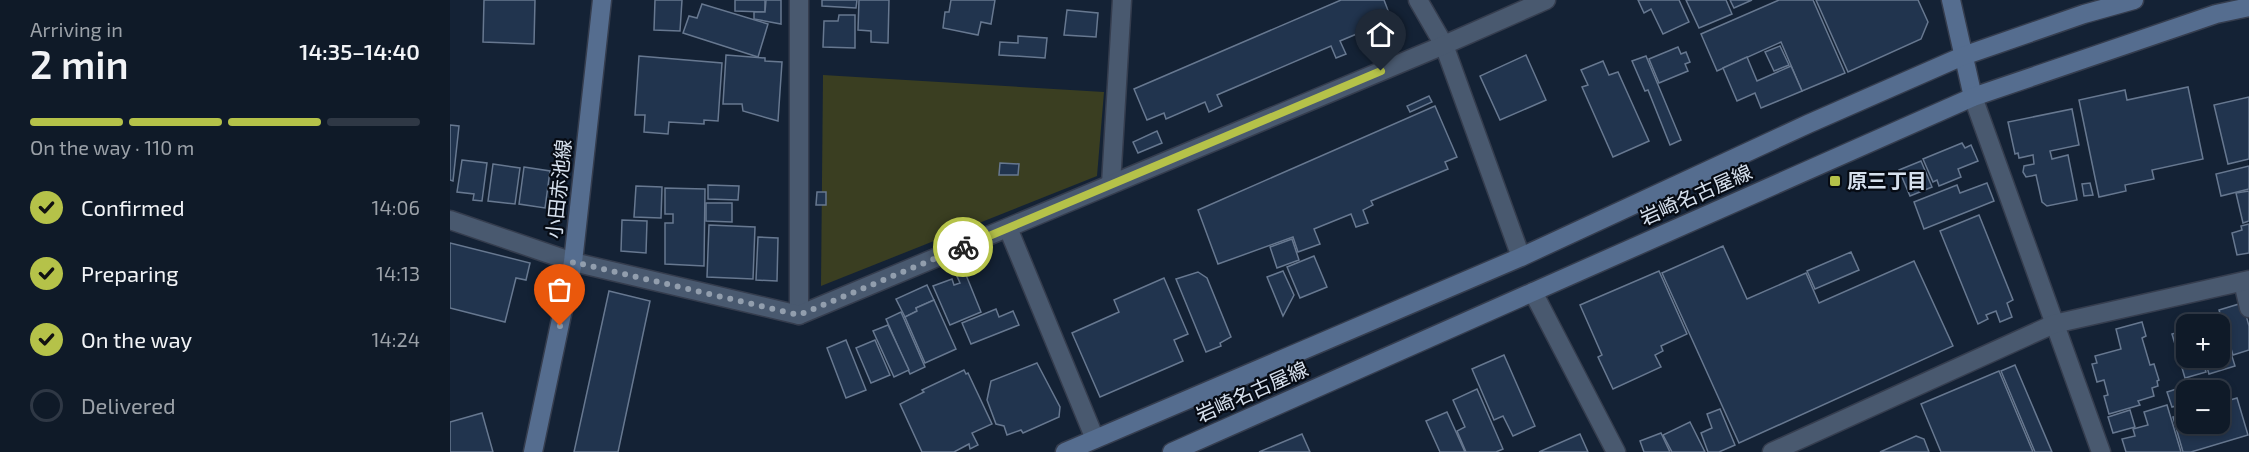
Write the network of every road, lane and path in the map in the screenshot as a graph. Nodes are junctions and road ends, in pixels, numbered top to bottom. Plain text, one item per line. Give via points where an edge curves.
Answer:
1 (602, 0) edge
2 (799, 0) edge
3 (1122, 0) edge
4 (1418, 0) edge
5 (1546, 0) edge
6 (1951, 0) edge
7 (2134, 0) edge
8 (2249, 7) edge
9 (1444, 45) junction
10 (1964, 56) junction
11 (1973, 98) junction
12 (1111, 184) junction
13 (450, 220) edge
14 (1008, 228) junction
15 (1521, 257) junction
16 (573, 262) junction
17 (2246, 281) edge
18 (1533, 292) junction
19 (2249, 308) edge
20 (799, 315) junction
21 (2054, 324) junction
22 (1095, 439) junction
23 (533, 452) edge
24 (1065, 452) edge
25 (1172, 452) edge
26 (1616, 452) edge
27 (1773, 452) edge
28 (2100, 452) edge

1 - 16 main road, 小田赤池線
2 - 20 street
3 - 12 street
4 - 9 street
5 - 9 street
6 - 10 main road
7 - 10 main road, 岩崎名古屋線
8 - 11 main road, 岩崎名古屋線 via 2216,14
9 - 12 street
9 - 15 street
10 - 11 main road
10 - 15 main road, 岩崎名古屋線 via 1808,123
11 - 18 main road, 岩崎名古屋線
11 - 21 street
12 - 14 street
13 - 16 street
14 - 20 street
14 - 22 street
15 - 22 main road, 岩崎名古屋線
16 - 20 street
16 - 23 main road, 小田赤池線
17 - 19 street
17 - 21 street
18 - 25 main road, 岩崎名古屋線
18 - 26 street
21 - 27 street
21 - 28 street
22 - 24 main road, 岩崎名古屋線

